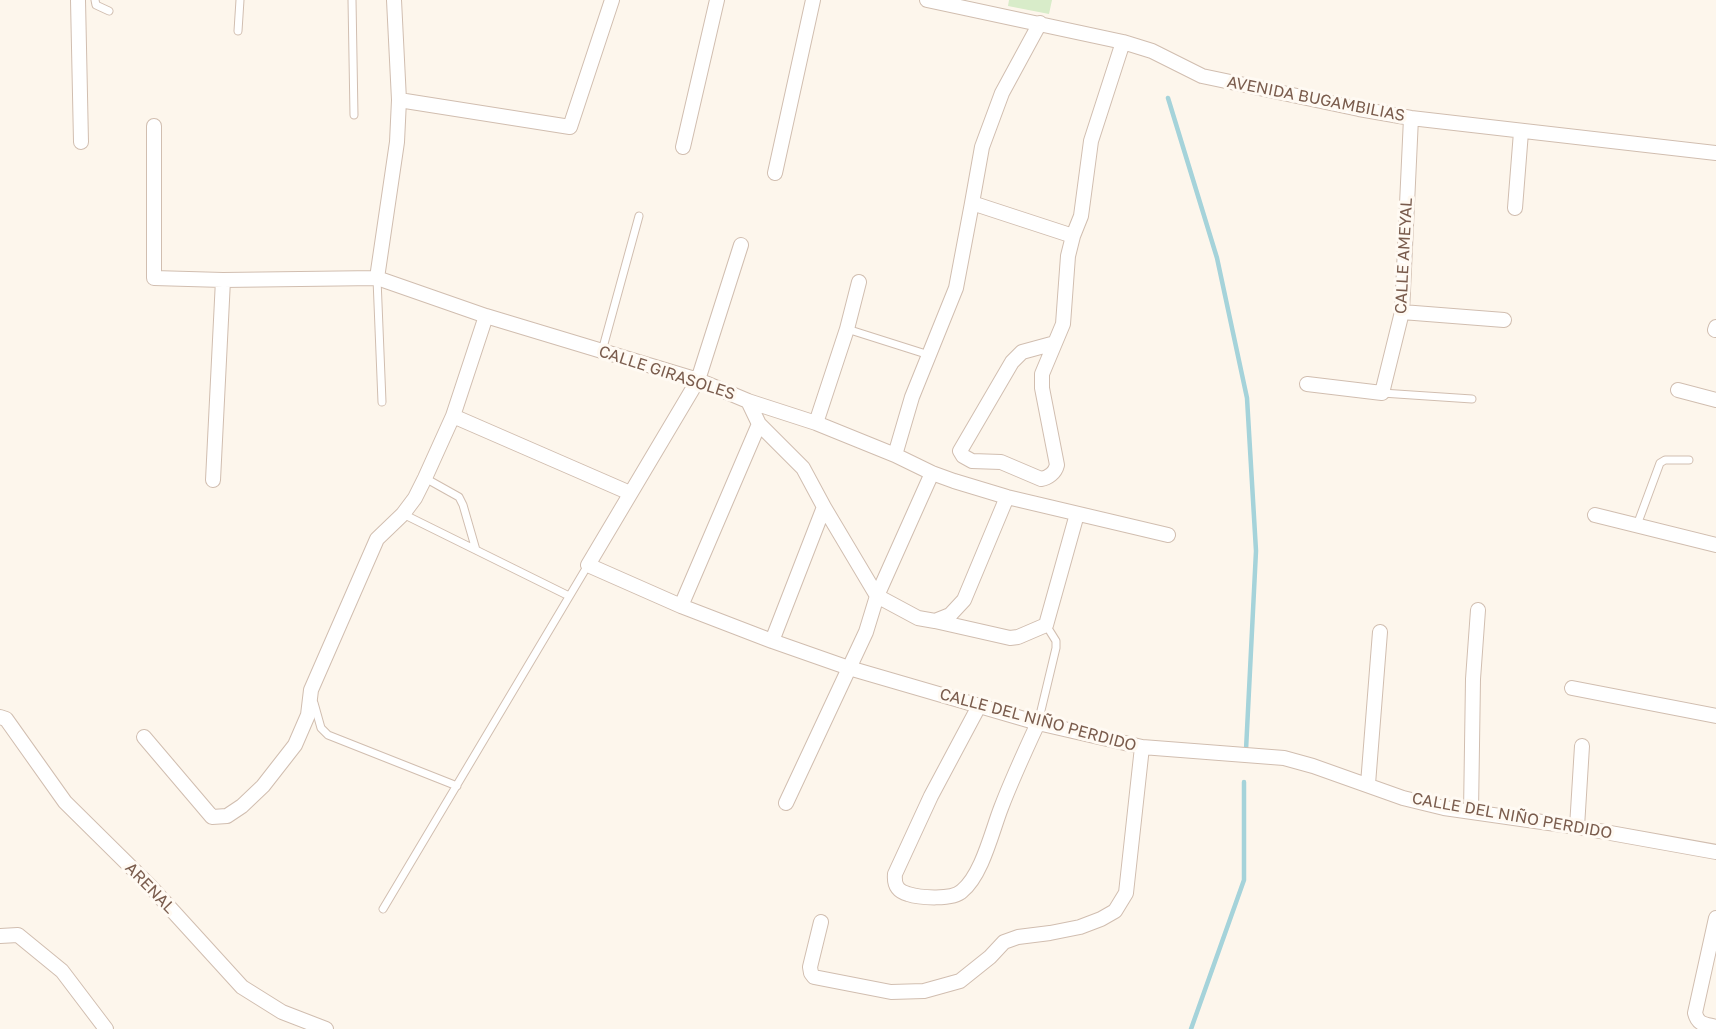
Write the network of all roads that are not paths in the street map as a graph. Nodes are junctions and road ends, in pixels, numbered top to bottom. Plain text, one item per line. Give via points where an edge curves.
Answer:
1 (78, 0) edge
2 (95, 0) edge
3 (240, 0) edge
4 (352, 0) edge
5 (394, 0) edge
6 (612, 0) edge
7 (717, 0) edge
8 (813, 0) edge
9 (927, 0) edge
10 (988, 6) edge
11 (109, 11) dead end
12 (1040, 23) junction
13 (238, 32) dead end
14 (1124, 42) junction
15 (399, 100) junction
16 (354, 115) dead end
17 (1411, 118) junction
18 (154, 126) dead end
19 (1521, 132) junction
20 (81, 142) dead end
21 (683, 147) dead end
22 (1716, 153) edge
23 (775, 173) dead end
24 (972, 203) junction
25 (1515, 208) dead end
26 (639, 216) dead end
27 (1073, 236) junction
28 (741, 245) dead end
29 (377, 278) junction
30 (223, 280) junction
31 (859, 282) dead end
32 (1402, 312) junction
33 (486, 316) junction
34 (1504, 320) dead end
35 (847, 329) junction
36 (1055, 343) junction
37 (602, 351) junction
38 (929, 355) junction
39 (698, 380) junction
40 (1307, 384) dead end
41 (1678, 390) dead end
42 (1382, 393) junction
43 (1472, 399) dead end
44 (1716, 400) edge
45 (748, 401) junction
46 (382, 402) dead end
47 (453, 416) junction
48 (816, 423) junction
49 (759, 424) junction
50 (895, 455) junction
51 (1689, 460) dead end
52 (932, 473) junction
53 (425, 477) junction
54 (213, 480) dead end
55 (630, 493) junction
56 (1007, 497) junction
57 (824, 507) junction
58 (403, 514) junction
59 (1077, 514) junction
60 (1595, 514) dead end
61 (1637, 525) junction
62 (1168, 535) dead end
63 (1716, 545) edge
64 (476, 550) junction
65 (588, 564) junction
66 (569, 596) junction
67 (877, 596) junction
68 (681, 606) junction
69 (1478, 610) dead end
70 (935, 621) junction
71 (1046, 624) junction
72 (1380, 632) dead end
73 (772, 642) junction
74 (849, 668) junction
75 (1572, 688) dead end
76 (311, 690) junction
77 (979, 706) junction
78 (1716, 716) edge
79 (0, 717) edge
80 (1038, 723) junction
81 (144, 737) dead end
82 (1582, 746) dead end
83 (1142, 747) junction
84 (1368, 784) junction
85 (457, 786) junction
86 (786, 803) dead end
87 (1471, 812) junction
88 (1577, 827) junction
89 (1716, 852) edge
90 (383, 909) dead end
91 (1716, 918) edge
92 (821, 922) dead end
93 (0, 936) edge
94 (1709, 982) edge
95 (1716, 1027) edge
96 (106, 1029) edge
97 (326, 1029) edge

1 - 20 street
2 - 11 lane via 96,5
3 - 13 lane
4 - 16 lane
5 - 15 street
6 - 15 street via 570,127
7 - 21 street
8 - 23 street
9 - 10 street, AVENIDA BUGAMBILIAS
10 - 12 street, AVENIDA BUGAMBILIAS
12 - 14 street, AVENIDA BUGAMBILIAS
12 - 24 street via 1002,93 982,147
14 - 17 street, AVENIDA BUGAMBILIAS via 1202,76
14 - 27 street via 1091,141 1081,216
15 - 29 street via 397,142
17 - 19 street, AVENIDA BUGAMBILIAS
17 - 32 street, CALLE AMEYAL
18 - 30 street, CALLE GIRASOLES via 154,278
19 - 22 street, AVENIDA BUGAMBILIAS
19 - 25 street
24 - 27 street
24 - 38 street via 956,288
26 - 37 lane
27 - 36 street via 1063,324
28 - 39 street
29 - 30 street, CALLE GIRASOLES
29 - 33 street, CALLE GIRASOLES
29 - 46 lane
30 - 54 street
31 - 35 street
32 - 34 street
32 - 42 street, CALLE AMEYAL
33 - 37 street, CALLE GIRASOLES
33 - 47 street
35 - 38 lane
35 - 48 street
36 - 36 street via 1022,352 1012,362 960,450 963,456 972,461 1001,462 1041,479 1056,471 1042,388 1042,374
37 - 39 street, CALLE GIRASOLES
38 - 50 street
39 - 45 street, CALLE GIRASOLES
39 - 55 street
40 - 42 street
41 - 44 street
42 - 43 lane
45 - 48 street, CALLE GIRASOLES
45 - 49 street
47 - 53 street
47 - 55 street
48 - 50 street, CALLE GIRASOLES
49 - 57 street via 803,468
49 - 68 street
50 - 52 street, CALLE GIRASOLES
51 - 61 lane via 1660,463
52 - 56 street, CALLE GIRASOLES
52 - 67 street
53 - 58 street
53 - 64 lane via 459,497
55 - 65 street
56 - 59 street, CALLE GIRASOLES
56 - 70 street via 964,600 950,615
57 - 67 street
57 - 73 street
58 - 64 lane
58 - 76 street via 377,539
59 - 62 street, CALLE GIRASOLES
59 - 71 street
60 - 61 street
61 - 63 street
64 - 66 lane
65 - 66 lane
65 - 68 street, CALLE DEL NIÑO PERDIDO
66 - 85 lane
67 - 70 street via 918,618
67 - 74 street
68 - 73 street, CALLE DEL NIÑO PERDIDO
69 - 87 street
70 - 71 street via 1010,638
71 - 80 lane via 1056,640 1056,648
72 - 84 street
73 - 74 street, CALLE DEL NIÑO PERDIDO
74 - 77 street, CALLE DEL NIÑO PERDIDO
74 - 86 street
75 - 78 street
76 - 81 street via 308,715 295,745 263,786 226,816 212,817
76 - 85 lane via 317,718 328,735
77 - 80 street, CALLE DEL NIÑO PERDIDO
77 - 80 street via 895,874 897,888 906,894 953,896 971,881
79 - 97 street, ARENAL via 6,719 65,802 150,886 242,987 282,1012
80 - 83 street, CALLE DEL NIÑO PERDIDO
82 - 88 street
83 - 84 street, CALLE DEL NIÑO PERDIDO via 1284,758
83 - 92 street via 1126,893 1115,911 1101,920 1004,942 960,981 924,991 891,992 814,977 810,967
84 - 87 street, CALLE DEL NIÑO PERDIDO via 1403,798
85 - 90 lane
87 - 88 street, CALLE DEL NIÑO PERDIDO
88 - 89 street, CALLE DEL NIÑO PERDIDO
91 - 94 street
93 - 96 street via 18,935 62,971
94 - 95 street via 1695,1013 1700,1023

